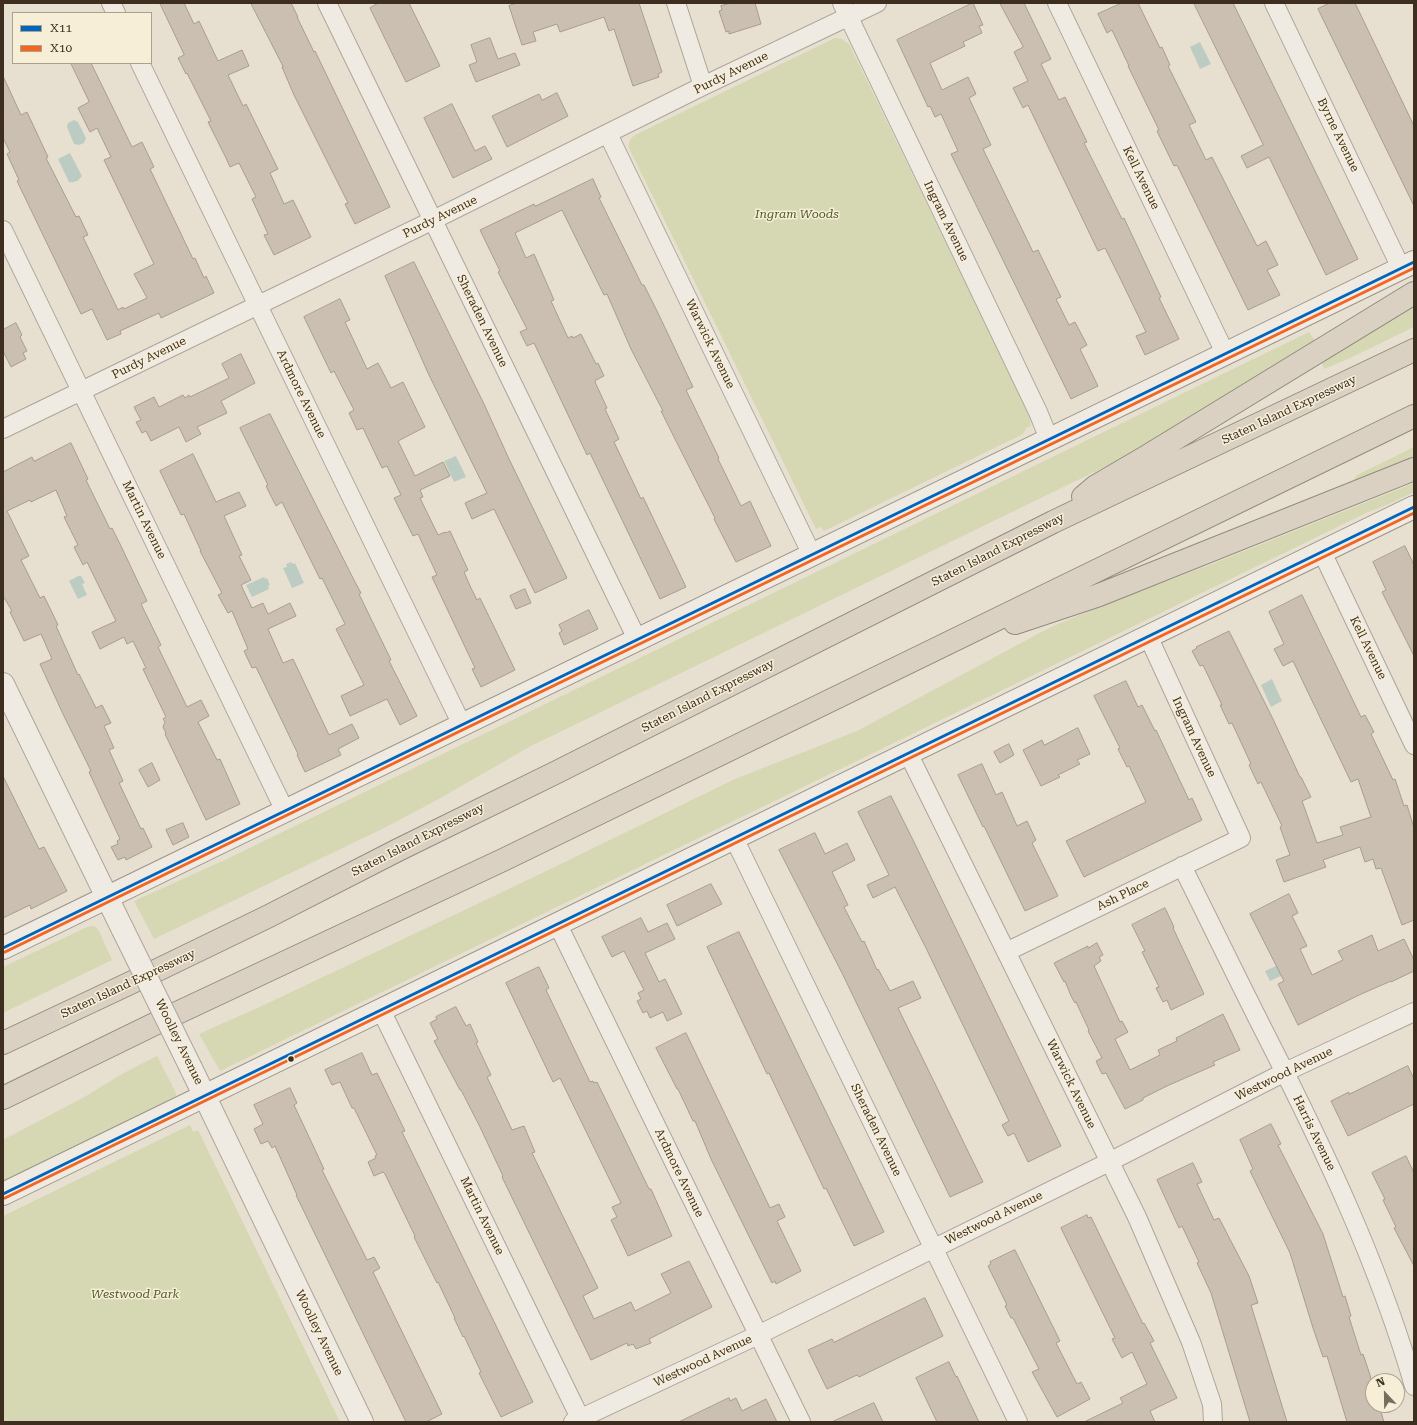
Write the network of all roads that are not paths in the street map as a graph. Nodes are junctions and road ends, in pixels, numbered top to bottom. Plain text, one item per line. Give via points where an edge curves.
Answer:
1 (111, 3) edge
2 (327, 3) edge
3 (676, 3) edge
4 (877, 3) edge
5 (1057, 3) edge
6 (1274, 3) edge
7 (845, 10) edge
8 (116, 12) edge
9 (140, 64) edge
10 (703, 86) junction
11 (608, 134) junction
12 (433, 221) junction
13 (3, 230) edge
14 (1408, 265) edge
15 (1414, 293) edge
16 (258, 306) junction
17 (1414, 350) edge
18 (1225, 354) junction
19 (82, 391) junction
20 (1414, 416) edge
21 (3, 429) edge
22 (1049, 439) junction
23 (1414, 469) edge
24 (1414, 507) edge
25 (1053, 522) junction
26 (1322, 552) junction
27 (812, 555) junction
28 (1148, 636) junction
29 (637, 639) junction
30 (933, 651) junction
31 (3, 684) edge
32 (462, 725) junction
33 (1414, 745) edge
34 (908, 753) junction
35 (285, 811) junction
36 (734, 838) junction
37 (1241, 838) joint
38 (1182, 866) junction
39 (107, 897) junction
40 (557, 923) junction
41 (3, 948) edge
42 (1006, 952) junction
43 (381, 1010) junction
44 (1414, 1012) edge
45 (3, 1043) edge
46 (1285, 1072) junction
47 (205, 1095) junction
48 (3, 1098) edge
49 (1109, 1162) junction
50 (3, 1194) edge
51 (934, 1248) junction
52 (758, 1335) junction
53 (1414, 1386) edge
54 (579, 1421) edge
55 (362, 1422) edge
56 (801, 1422) edge
57 (1018, 1422) edge
58 (1213, 1422) edge

1 - 8 street
2 - 12 street, Sheraden Avenue
3 - 10 street
4 - 7 street, Purdy Avenue
5 - 18 street, Kell Avenue
6 - 14 street, Byrne Avenue
7 - 10 street, Purdy Avenue
7 - 22 street, Ingram Avenue
9 - 16 street, Ardmore Avenue
10 - 11 street, Purdy Avenue
11 - 12 street, Purdy Avenue
11 - 27 street, Warwick Avenue
12 - 16 street, Purdy Avenue
12 - 29 street, Sheraden Avenue
13 - 19 street, Martin Avenue
14 - 18 main road
15 - 25 highway via 1096,486
16 - 19 street, Purdy Avenue
16 - 32 street, Ardmore Avenue
17 - 25 highway, Staten Island Expressway
18 - 22 main road
19 - 21 street, Purdy Avenue
19 - 35 street, Martin Avenue
20 - 30 highway
22 - 27 main road
23 - 30 highway via 1099,596
24 - 26 main road
25 - 45 highway, Staten Island Expressway via 267,917
26 - 28 main road
26 - 33 street, Kell Avenue
27 - 29 main road
28 - 34 main road
28 - 37 street, Ingram Avenue
29 - 32 main road
30 - 48 highway
31 - 39 main road, Woolley Avenue
32 - 35 main road
34 - 36 main road
34 - 42 street, Warwick Avenue
35 - 39 main road
36 - 40 main road
36 - 51 street, Sheraden Avenue
37 - 38 street, Ash Place
38 - 42 street, Ash Place
38 - 46 street, Harris Avenue
39 - 41 main road
39 - 47 main road, Woolley Avenue, bridge
40 - 43 main road
40 - 52 street, Ardmore Avenue
42 - 49 street, Warwick Avenue
43 - 47 main road
43 - 54 street, Martin Avenue
44 - 46 street, Westwood Avenue
46 - 49 street, Westwood Avenue
46 - 53 street, Harris Avenue via 1321,1146 1380,1283
47 - 50 main road
47 - 55 main road, Woolley Avenue
49 - 51 street, Westwood Avenue
49 - 58 street, Warwick Avenue via 1137,1217 1191,1342 1212,1404
51 - 52 street, Westwood Avenue
51 - 57 street, Sheraden Avenue
52 - 54 street, Westwood Avenue
52 - 56 street, Ardmore Avenue

